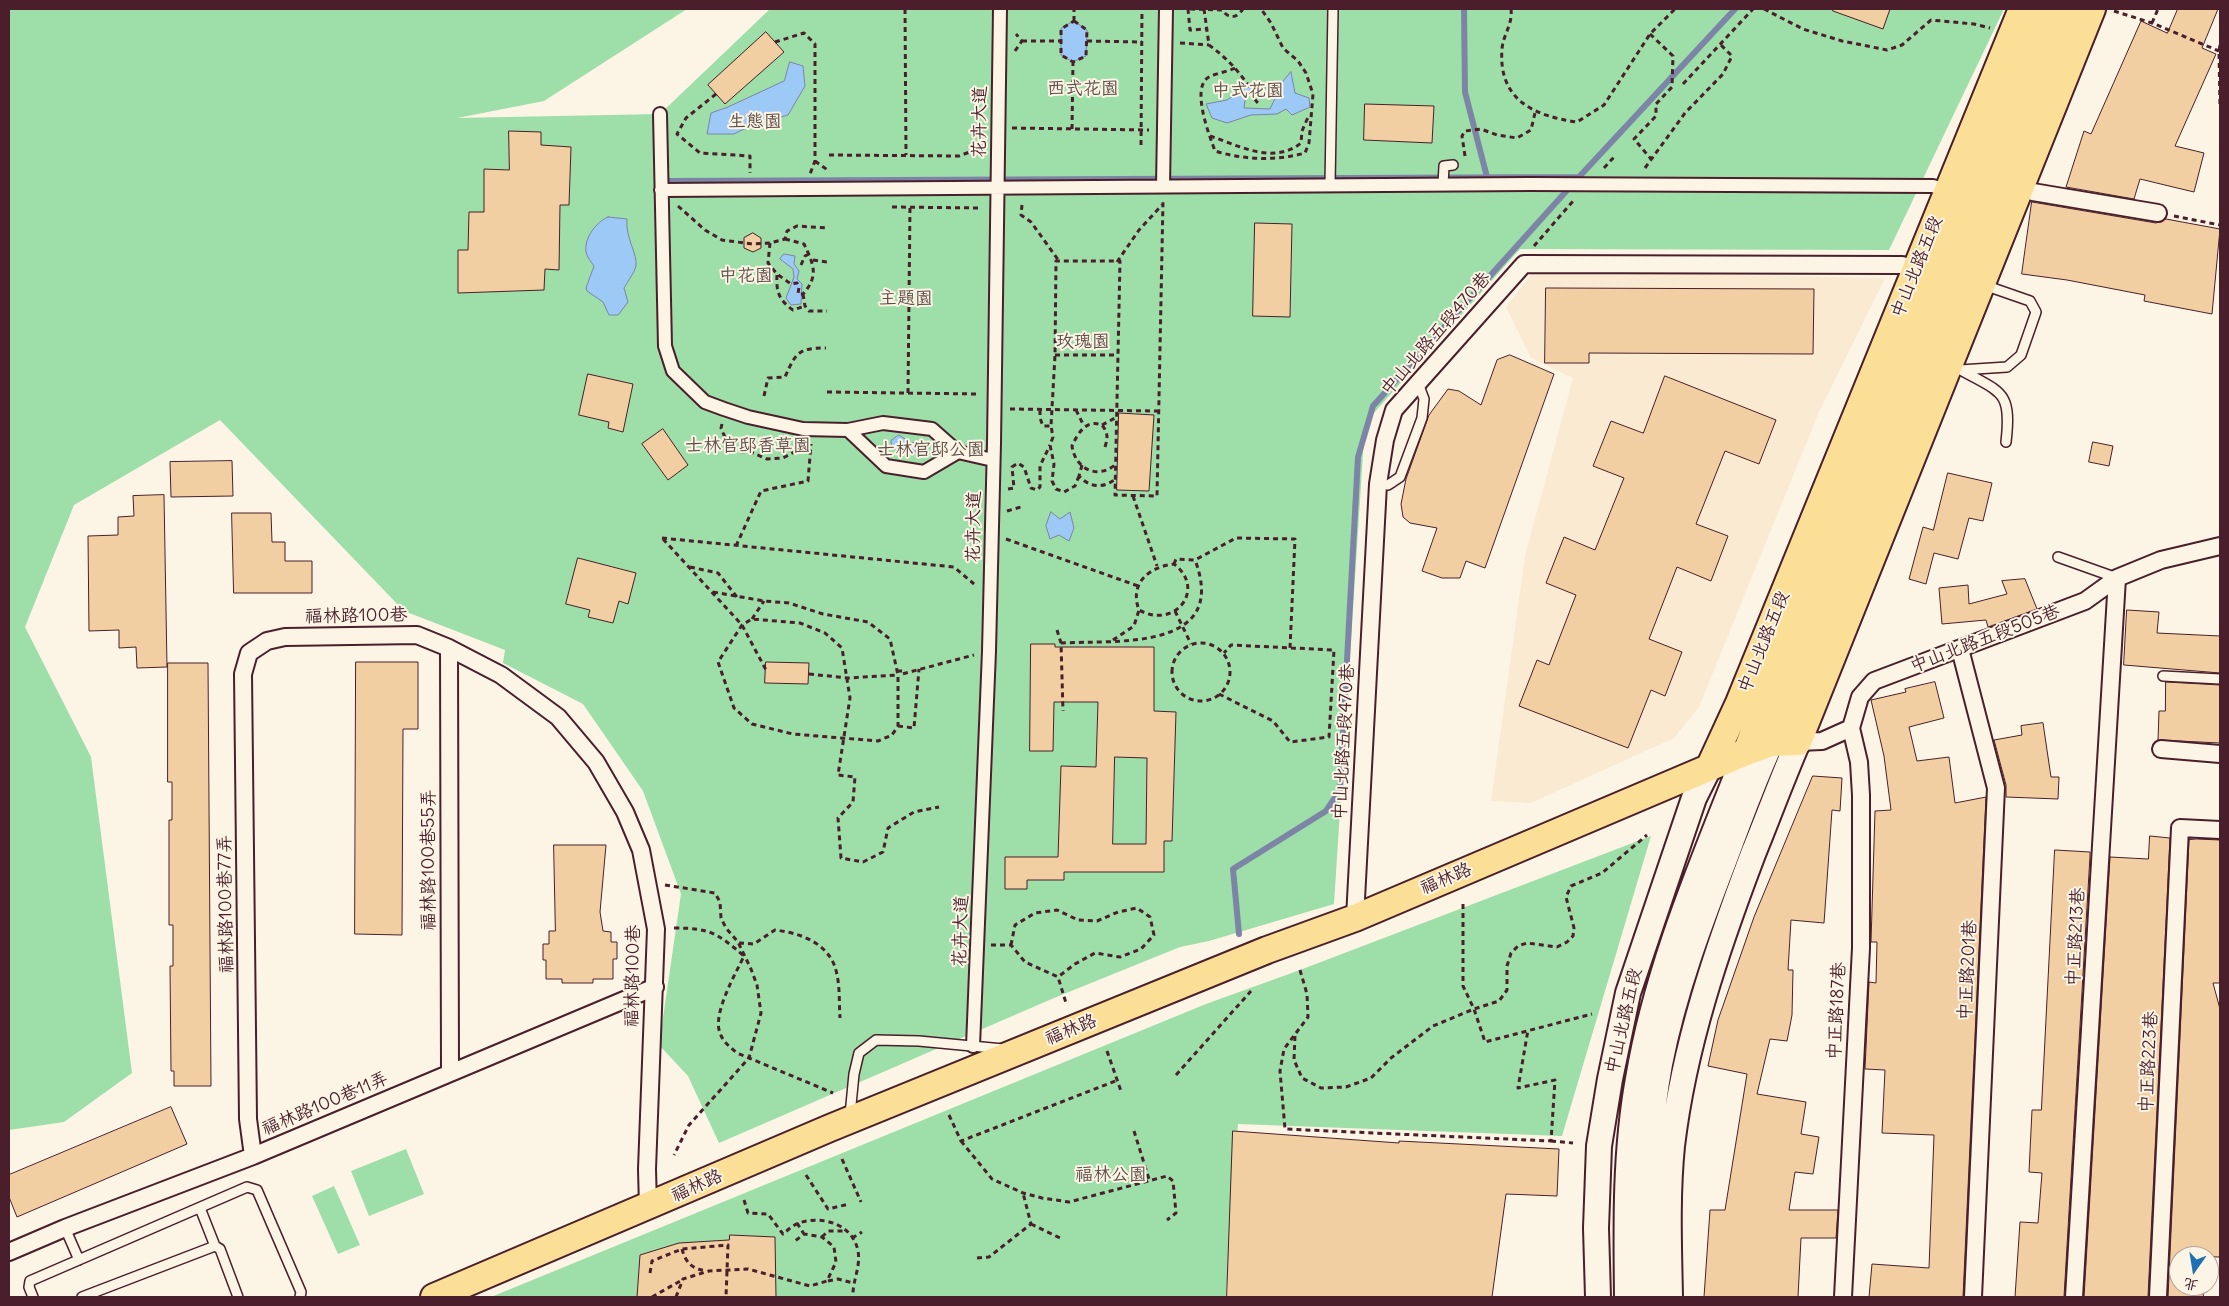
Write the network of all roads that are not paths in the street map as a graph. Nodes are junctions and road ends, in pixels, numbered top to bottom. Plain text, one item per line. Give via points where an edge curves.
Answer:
1 (1000, 9) edge
2 (1166, 9) edge
3 (1333, 9) edge
4 (2022, 9) edge
5 (2046, 9) edge
6 (2068, 9) edge
7 (2092, 9) edge
8 (660, 114) dead end
9 (1453, 165) road end
10 (1330, 185) junction
11 (1443, 185) junction
12 (1163, 186) junction
13 (997, 187) junction
14 (2020, 187) junction
15 (661, 190) junction
16 (1948, 190) junction
17 (2158, 213) road end
18 (1917, 269) junction
19 (1982, 285) junction
20 (1951, 353) junction
21 (1418, 383) junction
22 (848, 430) junction
23 (2006, 442) dead end
24 (958, 452) junction
25 (993, 460) junction
26 (1378, 484) junction
27 (2220, 546) edge
28 (1838, 551) junction
29 (2058, 557) dead end
30 (2117, 578) junction
31 (449, 648) junction
32 (1960, 649) junction
33 (249, 653) joint
34 (2163, 676) dead end
35 (2220, 679) edge
36 (1851, 728) junction
37 (1798, 742) junction
38 (1771, 744) junction
39 (2161, 749) dead end
40 (1746, 752) junction
41 (2220, 754) edge
42 (1710, 768) junction
43 (2220, 830) edge
44 (1355, 918) junction
45 (654, 987) junction
46 (972, 1046) junction
47 (1021, 1050) junction
48 (450, 1073) junction
49 (850, 1121) junction
50 (253, 1156) junction
51 (648, 1207) junction
52 (200, 1208) junction
53 (65, 1228) junction
54 (215, 1246) junction
55 (9, 1252) edge
56 (79, 1260) junction
57 (33, 1297) edge
58 (82, 1297) edge
59 (238, 1297) edge
60 (300, 1297) edge
61 (434, 1297) edge
62 (1598, 1297) edge
63 (1627, 1297) edge
64 (1646, 1297) edge
65 (1670, 1297) edge
66 (1843, 1297) edge
67 (1973, 1297) edge
68 (2074, 1297) edge
69 (2158, 1297) edge

1 - 13 street, 花卉大道
2 - 12 street
3 - 10 lane
4 - 16 main road, 中山北路五段
5 - 28 main road, 中山北路五段
6 - 20 main road, 中山北路五段
7 - 14 main road, 中山北路五段
8 - 15 street
9 - 11 lane via 1444,166
10 - 11 street
10 - 12 street
11 - 16 street via 1933,186
12 - 13 street
13 - 15 street
13 - 25 street, 花卉大道
14 - 17 street via 2033,192
14 - 19 main road, 中山北路五段
15 - 22 street via 665,346 673,371 706,402 724,410 808,429
16 - 18 main road, 中山北路五段
18 - 21 street, 中山北路五段470巷 via 1902,265 1524,264
18 - 28 main road, 中山北路五段
19 - 20 main road, 中山北路五段
19 - 20 lane via 2030,301 2036,312 2021,355 2007,367
20 - 23 lane via 2000,392 2009,418
20 - 28 main road, 中山北路五段
20 - 28 main road, 中山北路五段
21 - 26 street, 中山北路五段470巷 via 1394,410
21 - 26 lane via 1424,399 1422,418 1400,478 1388,485
22 - 24 street via 883,422 932,429
22 - 24 street via 886,466 924,472
24 - 25 street
25 - 46 street, 花卉大道 via 989,651
26 - 44 street, 中山北路五段470巷
27 - 30 street, 中山北路五段505巷 via 2161,560
28 - 37 main road, 中山北路五段
28 - 38 main road, 中山北路五段
28 - 40 main road, 中山北路五段
28 - 42 main road, 中山北路五段
29 - 30 lane
30 - 32 street, 中山北路五段505巷 via 2084,601
30 - 68 street, 中正路213巷
31 - 33 street, 福林路100巷 via 417,635 285,637 267,641
31 - 45 street, 福林路100巷 via 502,675 558,717 596,762 625,812 641,850 656,929
31 - 48 street, 福林路100巷55弄
32 - 36 street, 中山北路五段505巷 via 1874,681 1860,696
32 - 67 street, 中正路201巷 via 1996,788
33 - 50 street, 福林路100巷77弄 via 243,674 243,694 248,1119
34 - 35 lane
36 - 37 street via 1822,741
36 - 66 street, 中正路187巷 via 1859,762 1861,795 1861,948
37 - 38 main road
37 - 65 main road, 中山北路五段 via 1726,925 1702,996 1672,1146 1668,1227
38 - 40 main road, 福林路
38 - 64 main road, 中山北路五段 via 1702,917 1678,988 1660,1065 1650,1139 1644,1224
39 - 41 street
40 - 42 main road, 福林路
40 - 63 main road, 中山北路五段 via 1681,919 1657,993 1638,1078 1628,1166
42 - 44 main road, 福林路
42 - 62 main road, 中山北路五段 via 1694,798 1628,993 1599,1146
43 - 69 street, 中正路223巷 via 2180,828
44 - 47 main road, 福林路 via 1266,950
45 - 48 street, 福林路100巷11弄
45 - 51 street, 福林路100巷
46 - 47 lane
46 - 49 lane via 876,1040 859,1053
47 - 49 main road, 福林路
48 - 50 street, 福林路100巷11弄
49 - 51 main road, 福林路
50 - 53 street, 福林路100巷11弄
51 - 61 main road, 福林路
52 - 54 lane
52 - 56 lane
52 - 60 lane via 247,1187 257,1190
53 - 55 street, 福林路100巷11弄
53 - 56 lane
54 - 58 lane
54 - 59 lane via 220,1249
56 - 57 lane via 30,1280 28,1287

